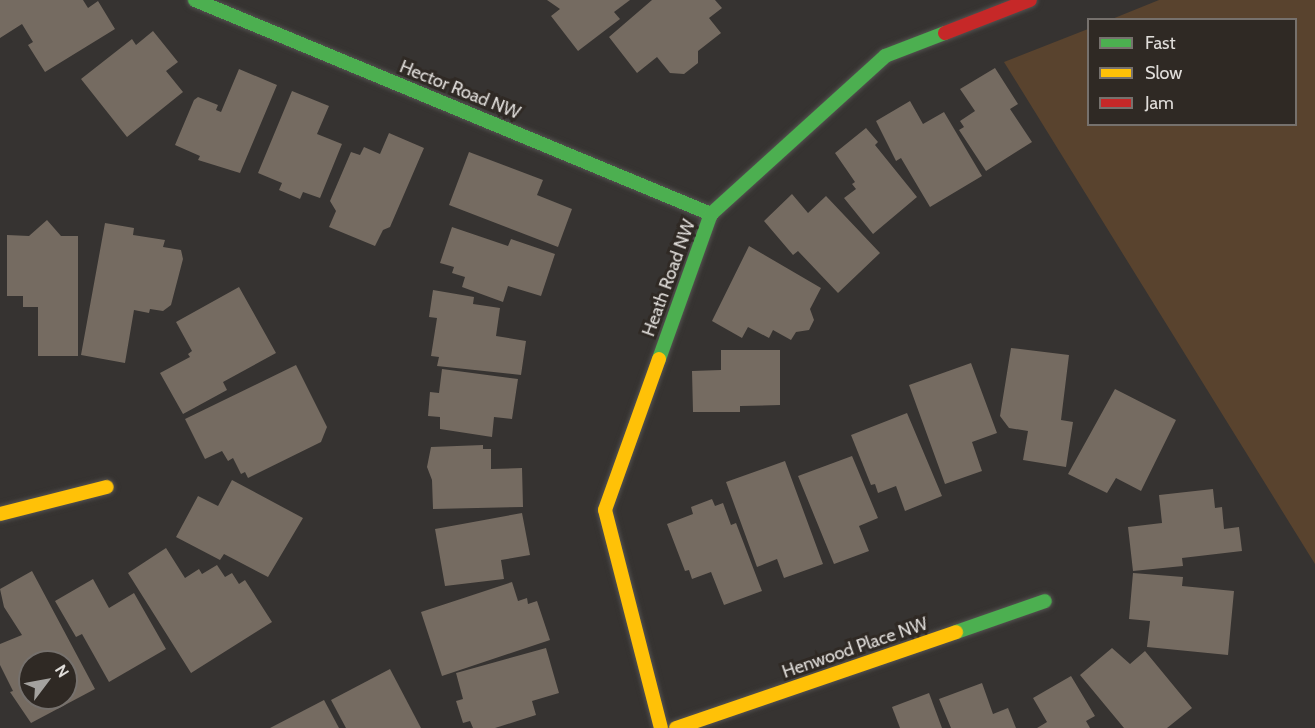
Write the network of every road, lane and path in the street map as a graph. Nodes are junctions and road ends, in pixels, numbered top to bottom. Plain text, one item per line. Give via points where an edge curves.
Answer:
1 (195, 0) edge
2 (1030, 0) edge
3 (711, 214) junction
4 (107, 487) dead end
5 (0, 514) edge
6 (1045, 601) dead end
7 (662, 728) edge
8 (676, 728) edge

1 - 3 street, Hector Road NW
2 - 3 street, Heath Road NW via 885,56
3 - 7 street, Heath Road NW via 606,510
4 - 5 street
6 - 8 street, Henwood Place NW

